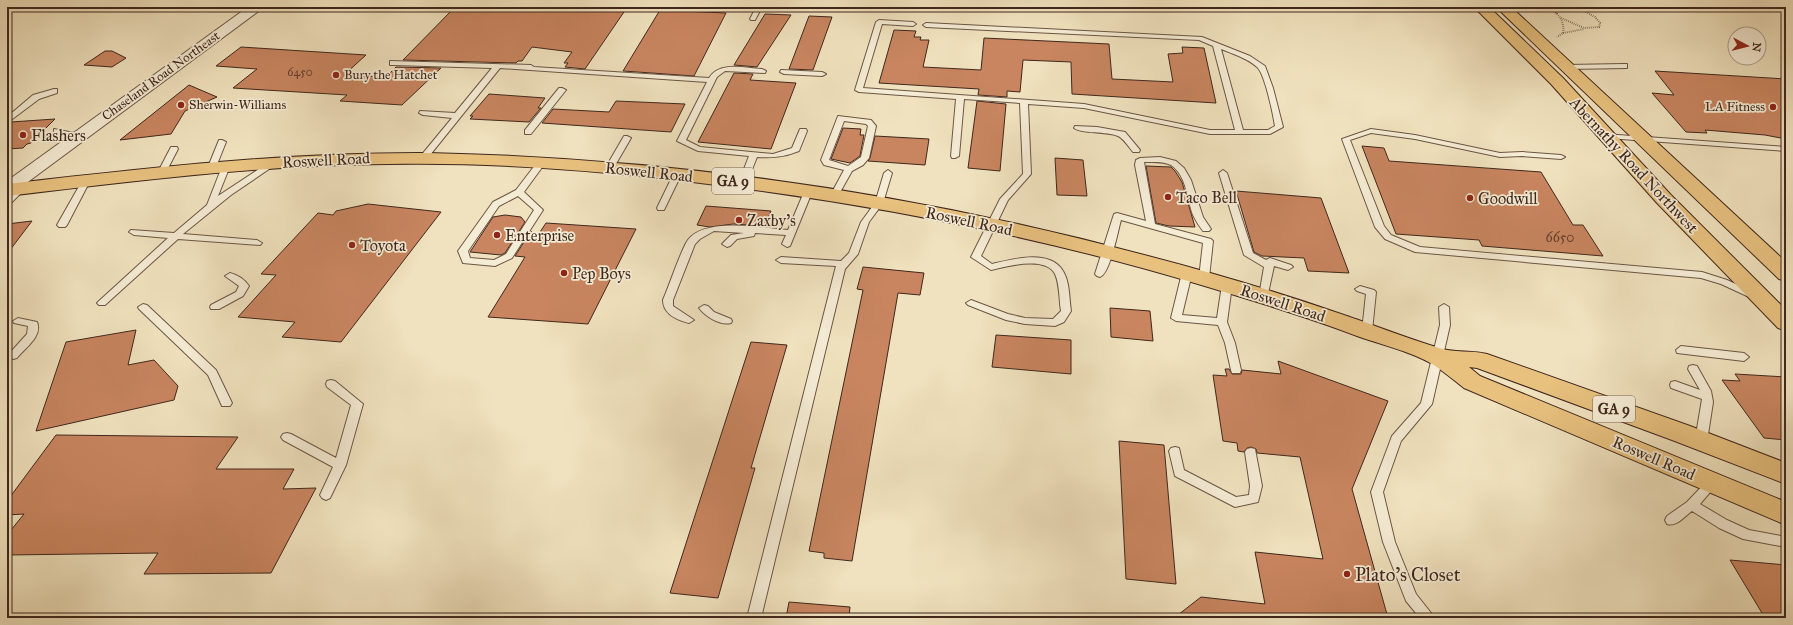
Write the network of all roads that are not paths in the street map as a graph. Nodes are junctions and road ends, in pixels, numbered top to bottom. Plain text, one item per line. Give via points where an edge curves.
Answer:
1 (257, 7) edge
2 (759, 7) edge
3 (1481, 7) edge
4 (1503, 7) edge
5 (753, 19) dead end
6 (913, 24) dead end
7 (926, 25) dead end
8 (1216, 45) junction
9 (393, 62) dead end
10 (542, 65) dead end
11 (1624, 66) dead end
12 (496, 67) junction
13 (1567, 68) junction
14 (526, 69) junction
15 (762, 71) dead end
16 (784, 72) dead end
17 (822, 74) dead end
18 (712, 80) junction
19 (562, 90) dead end
20 (54, 91) dead end
21 (960, 97) junction
22 (1024, 101) junction
23 (423, 113) dead end
24 (458, 116) junction
25 (7, 121) edge
26 (1078, 128) dead end
27 (57, 131) dead end
28 (803, 131) dead end
29 (528, 132) dead end
30 (1240, 132) junction
31 (79, 136) junction
32 (1624, 137) junction
33 (627, 138) dead end
34 (222, 142) dead end
35 (174, 149) dead end
36 (1786, 149) edge
37 (1136, 150) dead end
38 (754, 155) junction
39 (955, 156) dead end
40 (1561, 157) dead end
41 (423, 158) junction
42 (542, 162) junction
43 (274, 163) junction
44 (219, 167) junction
45 (610, 167) junction
46 (849, 169) junction
47 (162, 172) junction
48 (888, 173) dead end
49 (1223, 173) dead end
50 (677, 175) junction
51 (86, 181) junction
52 (743, 182) junction
53 (519, 192) junction
54 (808, 192) junction
55 (10, 193) edge
56 (834, 196) junction
57 (879, 203) junction
58 (211, 204) junction
59 (660, 208) dead end
60 (62, 225) dead end
61 (990, 225) junction
62 (1151, 226) junction
63 (1206, 229) dead end
64 (765, 231) junction
65 (134, 232) dead end
66 (791, 234) junction
67 (177, 235) junction
68 (257, 243) dead end
69 (727, 244) dead end
70 (787, 244) dead end
71 (1108, 252) junction
72 (781, 260) dead end
73 (1723, 260) junction
74 (844, 264) junction
75 (1269, 266) junction
76 (1288, 267) dead end
77 (1100, 274) dead end
78 (1786, 274) edge
79 (1702, 275) junction
80 (230, 276) dead end
81 (1196, 276) junction
82 (1227, 285) junction
83 (1360, 289) dead end
84 (1264, 296) junction
85 (1763, 300) junction
86 (102, 303) dead end
87 (971, 303) dead end
88 (143, 307) dead end
89 (215, 307) dead end
90 (1444, 307) dead end
91 (704, 308) dead end
92 (689, 320) dead end
93 (18, 321) dead end
94 (727, 321) dead end
95 (1222, 322) junction
96 (1786, 324) edge
97 (1367, 331) junction
98 (1681, 350) dead end
99 (13, 355) dead end
100 (1744, 356) dead end
101 (1438, 357) junction
102 (1693, 368) dead end
103 (1236, 370) dead end
104 (331, 384) dead end
105 (1675, 386) dead end
106 (1707, 397) junction
107 (226, 403) dead end
108 (287, 437) dead end
109 (1701, 441) junction
110 (1175, 451) dead end
111 (1251, 452) dead end
112 (340, 465) junction
113 (1786, 474) edge
114 (1712, 484) junction
115 (326, 495) dead end
116 (1691, 505) junction
117 (1786, 514) edge
118 (1671, 520) dead end
119 (1786, 542) edge
120 (754, 618) edge
121 (1428, 618) edge

1 - 31 street, Chaseland Road Northeast
2 - 5 lane
3 - 32 main road, Abernathy Road Northwest via 1557,81
4 - 13 main road, Abernathy Road Northwest
6 - 21 lane via 880,22 859,90
7 - 8 lane via 1200,38
8 - 30 lane
8 - 30 lane via 1248,58 1262,68 1278,118 1279,128 1270,132
9 - 12 lane
10 - 14 lane
11 - 13 lane
12 - 14 lane
12 - 24 lane
13 - 32 main road, Abernathy Road Northwest
14 - 18 lane
15 - 18 lane via 723,69
16 - 17 lane
18 - 38 lane via 681,141 698,149
19 - 29 lane
20 - 25 lane via 36,97
21 - 22 lane
21 - 39 lane
22 - 30 lane via 1084,106 1210,132
22 - 61 lane via 1027,174 1004,199
23 - 24 lane
24 - 41 lane
26 - 37 lane via 1122,134
27 - 31 lane
28 - 38 lane via 796,149 790,152 773,156
31 - 55 street, Chaseland Road Northeast
32 - 36 lane
32 - 73 main road, Abernathy Road Northwest via 1664,199
32 - 78 main road, Abernathy Road Northwest
33 - 45 lane
34 - 44 lane
35 - 47 lane
38 - 52 lane
40 - 79 lane via 1500,155 1371,131 1346,139 1380,227 1388,237 1418,250
41 - 42 main road, Roswell Road / GA 9
41 - 43 main road, Roswell Road / GA 9
42 - 45 main road, Roswell Road / GA 9
42 - 53 lane
43 - 44 main road, Roswell Road / GA 9
43 - 58 lane via 241,182
44 - 47 main road, Roswell Road / GA 9
44 - 58 lane
45 - 50 main road, Roswell Road / GA 9
46 - 46 lane via 865,158 872,126 868,122 841,118 825,160 827,163
46 - 56 lane
47 - 51 main road, Roswell Road / GA 9
48 - 57 lane
49 - 75 lane via 1250,256
50 - 52 main road, Roswell Road / GA 9
50 - 59 lane
51 - 55 main road, Roswell Road / GA 9
51 - 60 lane
52 - 54 main road, Roswell Road / GA 9
53 - 53 lane via 496,204 463,251 466,261 495,262 509,256 539,210
54 - 56 main road, Roswell Road / GA 9
54 - 66 lane
56 - 57 main road, Roswell Road / GA 9
57 - 61 main road, Roswell Road / GA 9
57 - 74 lane via 865,222 853,254
58 - 67 lane
61 - 71 main road, Roswell Road / GA 9
61 - 87 lane via 976,257 991,267 1029,261 1048,264 1055,268 1060,273 1066,311 1055,323 1025,321 1006,317
62 - 63 lane via 1140,160 1174,163 1183,170 1198,218
62 - 71 lane via 1117,216
62 - 81 lane via 1208,241
64 - 66 lane
64 - 69 lane via 734,236
64 - 92 lane via 718,228 708,229 696,235 668,300 668,307 672,311
65 - 67 lane
66 - 70 lane
67 - 68 lane
67 - 86 lane
71 - 77 lane
71 - 81 main road, Roswell Road / GA 9
72 - 74 lane
73 - 79 lane via 1716,272
73 - 85 main road, Abernathy Road Northwest
74 - 120 lane via 840,268 829,311
75 - 76 lane via 1270,261
75 - 84 lane
79 - 85 lane via 1730,284
80 - 89 lane via 244,286 240,294
81 - 82 main road, Roswell Road / GA 9
81 - 95 lane via 1176,318
82 - 84 main road, Roswell Road / GA 9
82 - 95 lane
83 - 97 lane via 1371,292
84 - 97 main road, Roswell Road / GA 9
85 - 96 main road, Abernathy Road Northwest
88 - 107 lane via 212,373
90 - 101 lane via 1445,325
91 - 94 lane via 710,314
93 - 99 lane via 33,324 32,334
95 - 103 lane
97 - 101 main road, Roswell Road / GA 9
98 - 100 lane
101 - 109 main road, Roswell Road / GA 9 via 1479,360
101 - 114 main road, Roswell Road / GA 9 via 1472,382
101 - 121 lane via 1426,404 1396,439 1378,492 1389,542 1411,597
102 - 106 lane
104 - 112 lane via 357,404
105 - 106 lane
106 - 109 lane
108 - 112 lane
109 - 113 main road, Roswell Road / GA 9
110 - 111 lane via 1179,473 1235,502 1254,499 1256,486
112 - 115 lane
114 - 116 lane
114 - 117 main road, Roswell Road / GA 9
116 - 118 lane
116 - 119 lane via 1747,535

